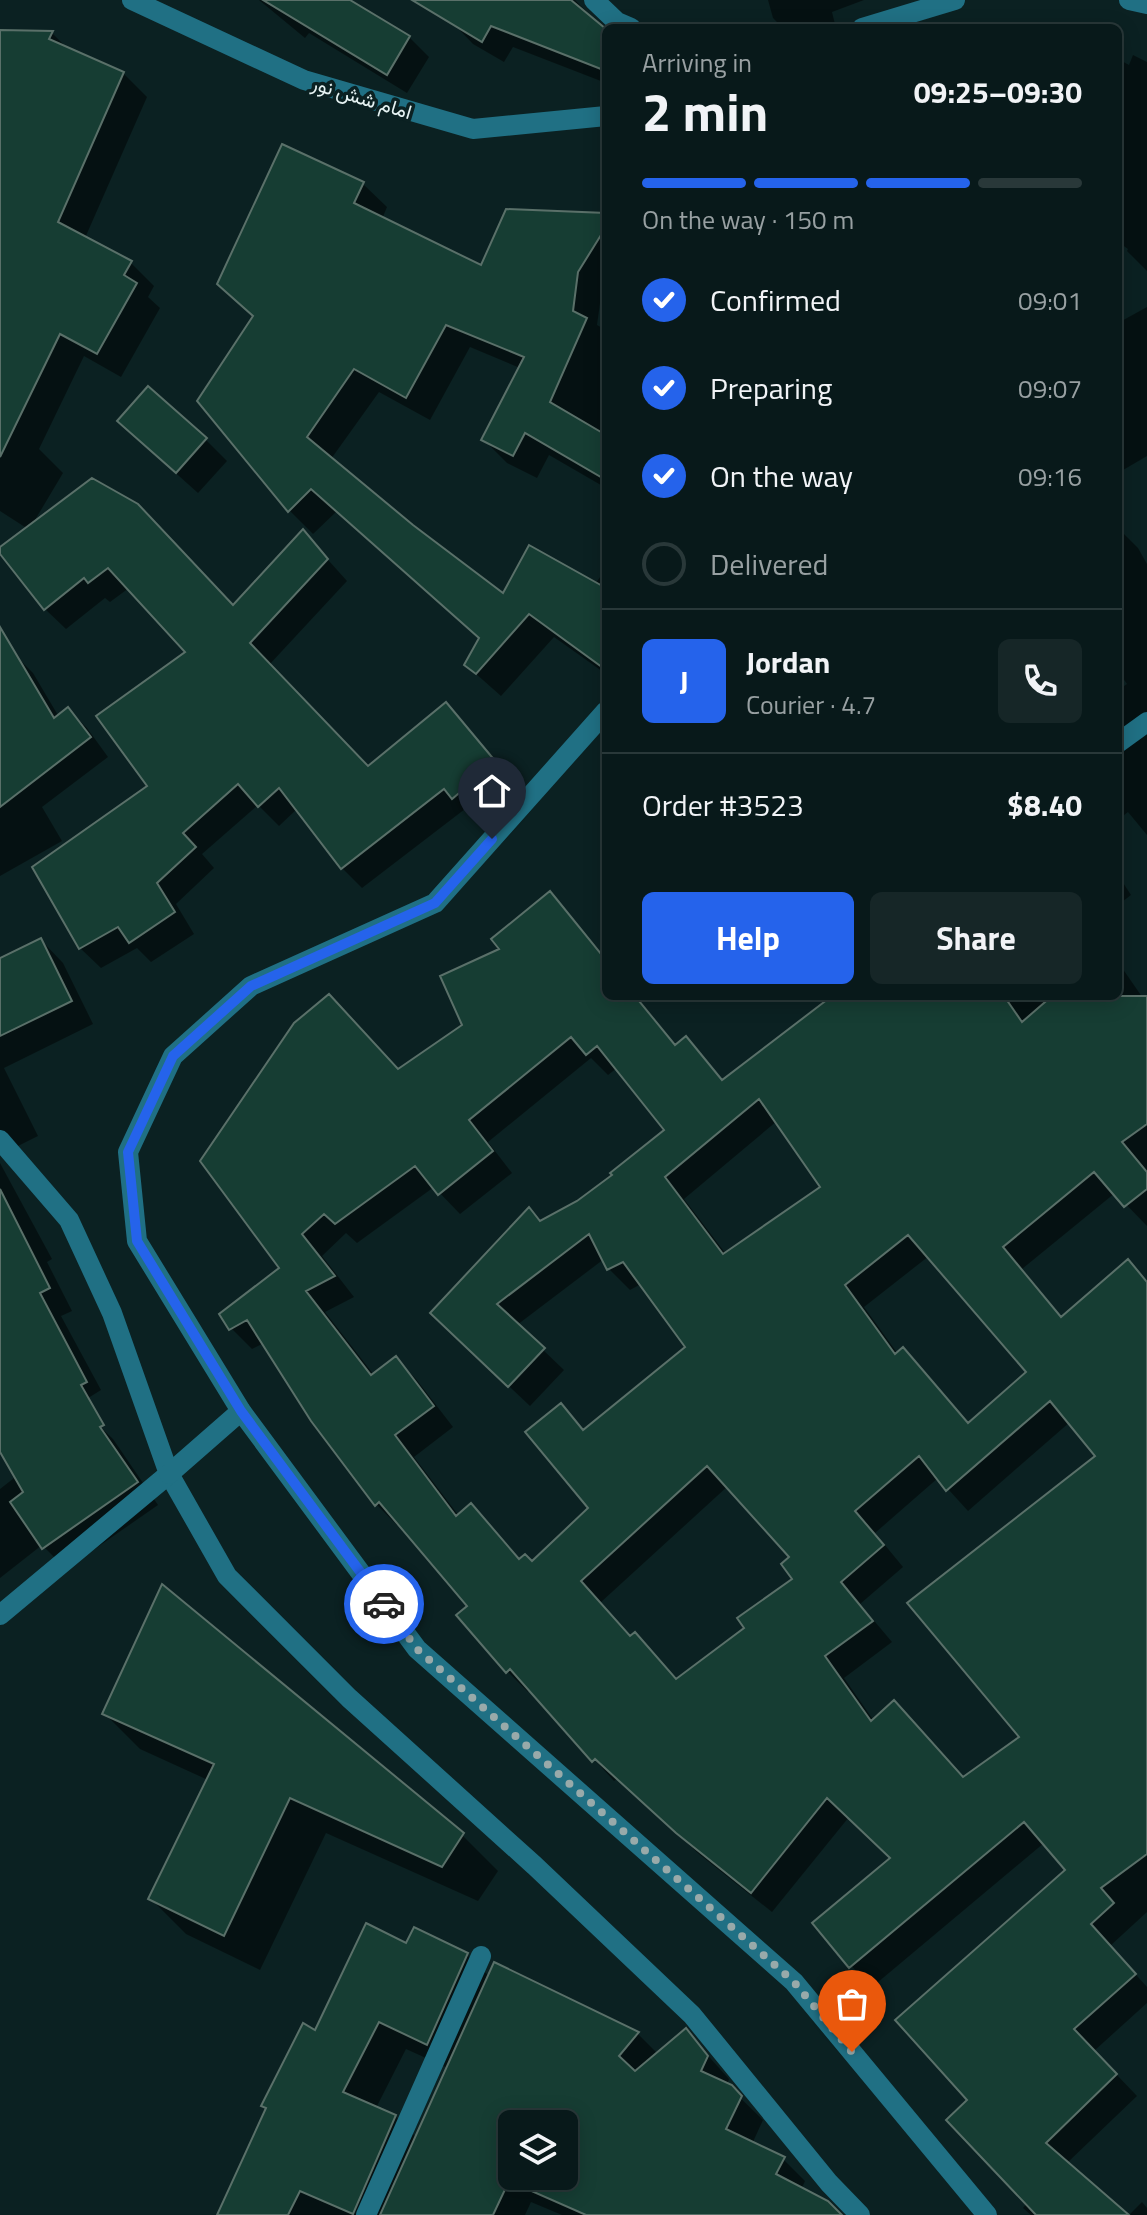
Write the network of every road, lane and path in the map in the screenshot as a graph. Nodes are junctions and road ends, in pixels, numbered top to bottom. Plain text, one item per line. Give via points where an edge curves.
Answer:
1 (132, 0) edge
2 (594, 0) edge
3 (955, 0) edge
4 (1129, 0) edge
5 (1147, 4) edge
6 (622, 24) edge
7 (875, 24) edge
8 (602, 116) edge
9 (602, 715) edge
10 (1147, 722) edge
11 (1122, 740) edge
12 (0, 1140) edge
13 (241, 1411) junction
14 (169, 1474) junction
15 (0, 1615) edge
16 (481, 1956) dead end
17 (366, 2215) edge
18 (860, 2215) edge
19 (987, 2215) edge

1 - 8 street, امام شش نور via 304,80 473,129
2 - 6 street
3 - 7 street
4 - 5 street
9 - 13 street via 435,903 251,986 173,1056 128,1152 137,1241
10 - 11 street
12 - 14 street via 69,1220 112,1313
13 - 14 street
13 - 19 street via 417,1649 794,1982
14 - 15 street
14 - 18 street via 227,1576 349,1698 692,2015
16 - 17 street

